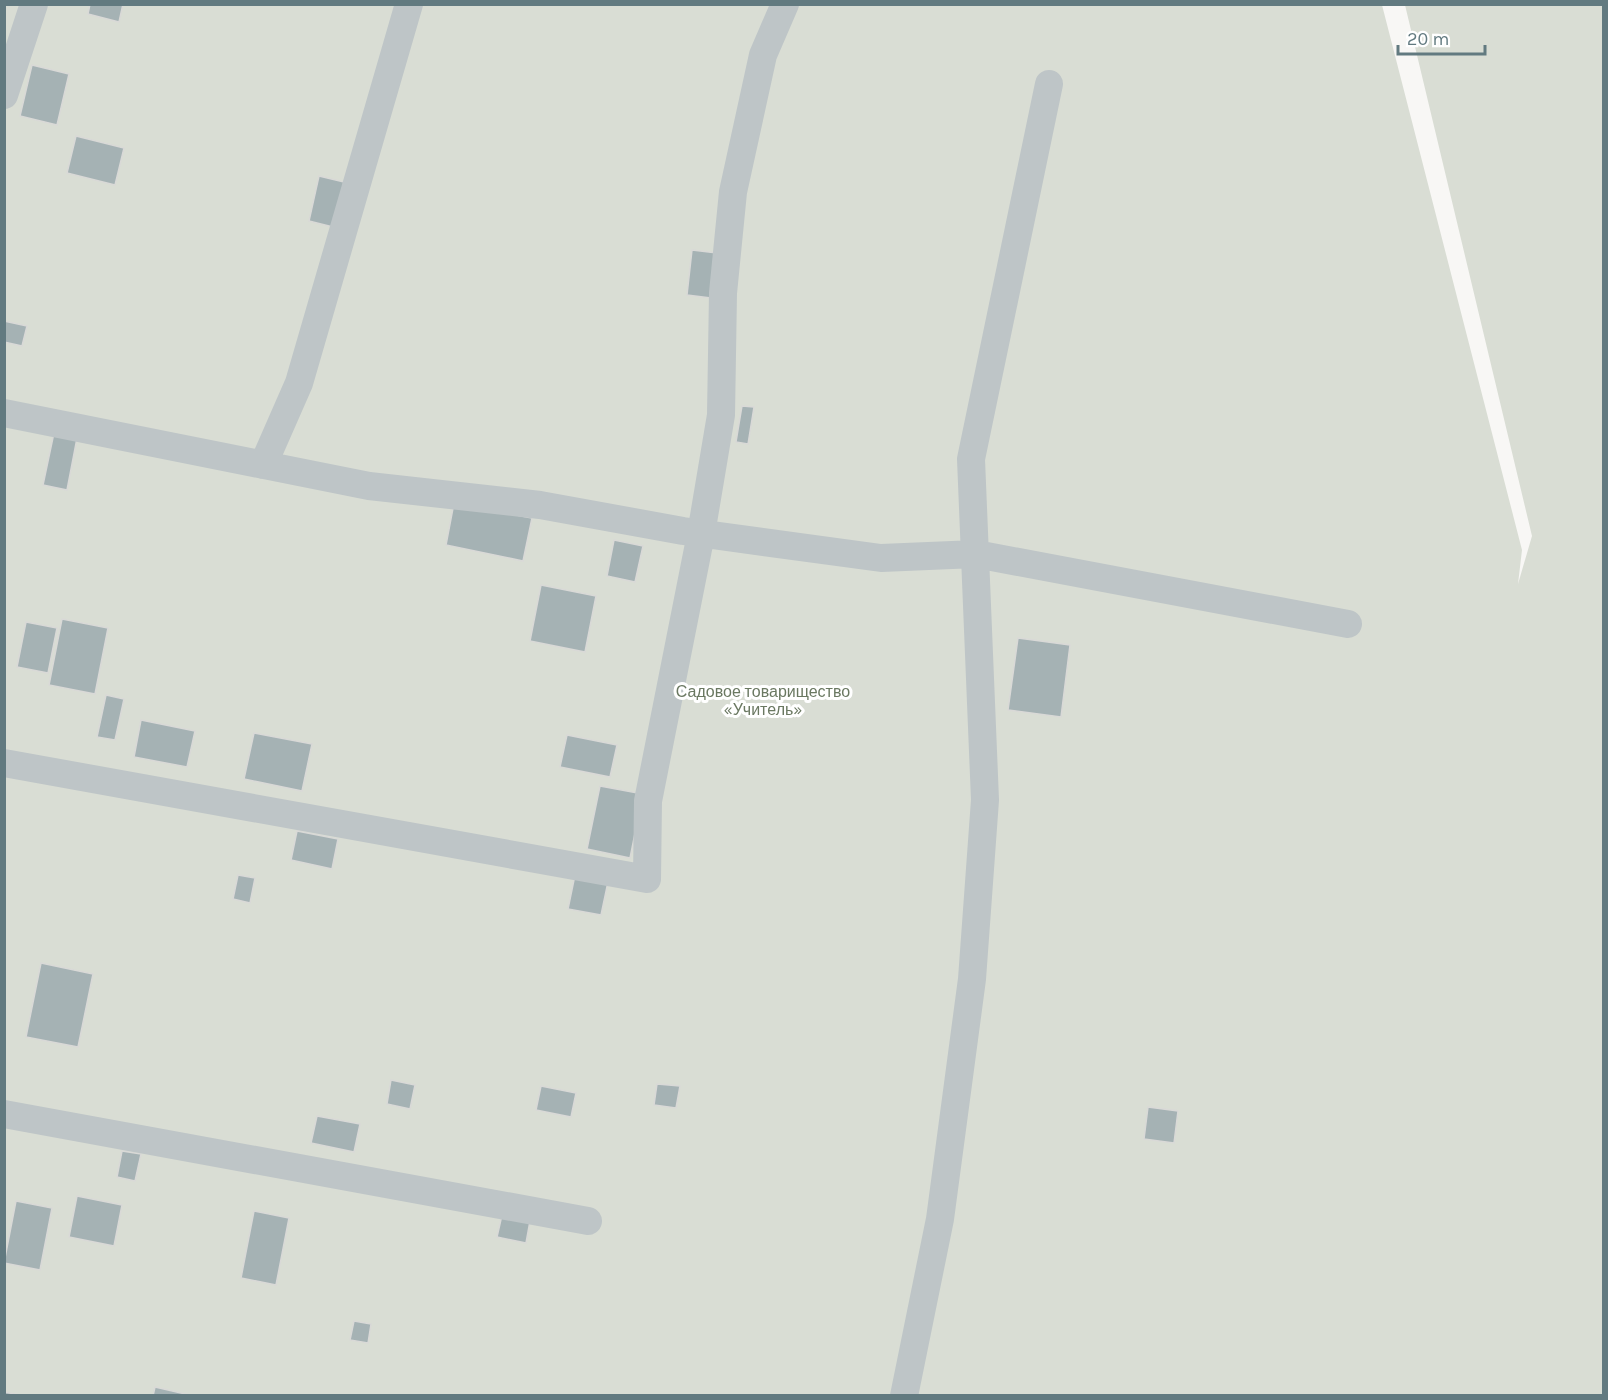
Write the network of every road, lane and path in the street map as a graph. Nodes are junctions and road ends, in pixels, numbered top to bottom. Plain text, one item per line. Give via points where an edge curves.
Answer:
1 (34, 4) edge
2 (409, 4) edge
3 (785, 4) edge
4 (10, 61) edge
5 (1049, 84) dead end
6 (4, 95) edge
7 (4, 413) edge
8 (263, 465) junction
9 (701, 534) junction
10 (976, 554) junction
11 (1348, 624) dead end
12 (4, 763) edge
13 (4, 1114) edge
14 (588, 1221) dead end
15 (904, 1395) edge

1 - 4 street
2 - 8 street via 299,383
3 - 9 street via 763,55 733,192 723,293 721,415
4 - 6 street
5 - 10 street via 971,459
7 - 8 street
8 - 9 street via 369,486 540,505
9 - 10 street via 881,558
9 - 12 street via 648,801 647,879
10 - 11 street
10 - 15 street via 985,800 972,979 940,1219
13 - 14 street

